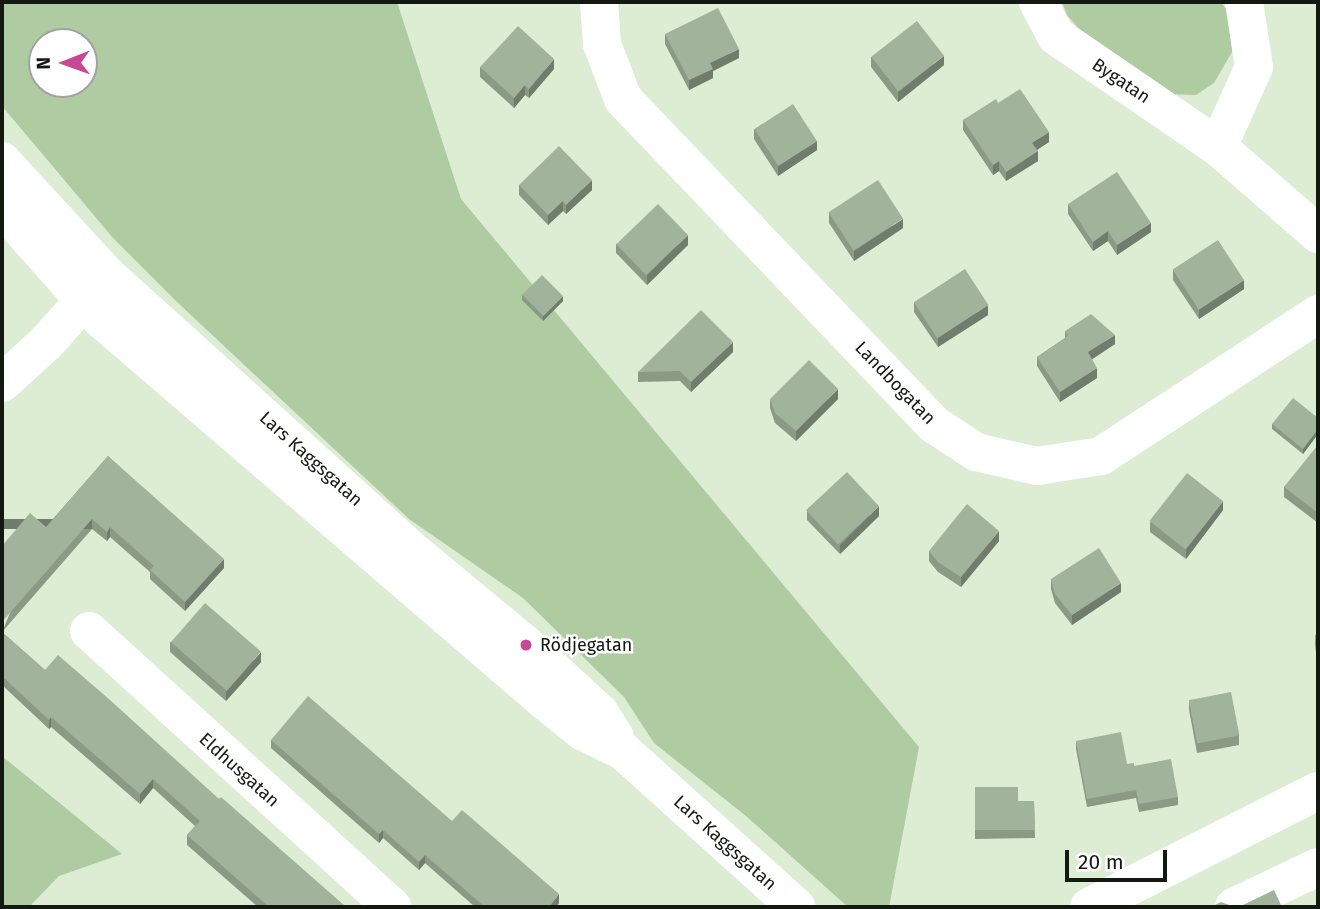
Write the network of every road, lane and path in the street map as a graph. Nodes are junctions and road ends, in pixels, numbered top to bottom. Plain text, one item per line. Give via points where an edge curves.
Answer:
1 (599, 2) edge
2 (1038, 2) edge
3 (1244, 2) edge
4 (1218, 147) junction
5 (2, 161) edge
6 (2, 208) edge
7 (1318, 234) edge
8 (95, 288) junction
9 (1318, 314) edge
10 (2, 383) edge
11 (89, 631) dead end
12 (1318, 791) edge
13 (1318, 867) edge
14 (789, 905) edge
15 (1097, 905) edge
16 (392, 907) edge
17 (1234, 907) edge

1 - 9 street, Landbogatan via 602,44 623,99 935,425 976,452 1037,466 1101,456
2 - 4 street, Bygatan via 1056,37
3 - 4 street via 1254,67
4 - 7 street, Bygatan
5 - 8 street, Lars Kaggsgatan
6 - 8 street, Lars Kaggsgatan
8 - 10 street
8 - 14 street, Lars Kaggsgatan via 564,716 582,731 623,751
11 - 16 street, Eldhusgatan
12 - 15 street
13 - 17 street

